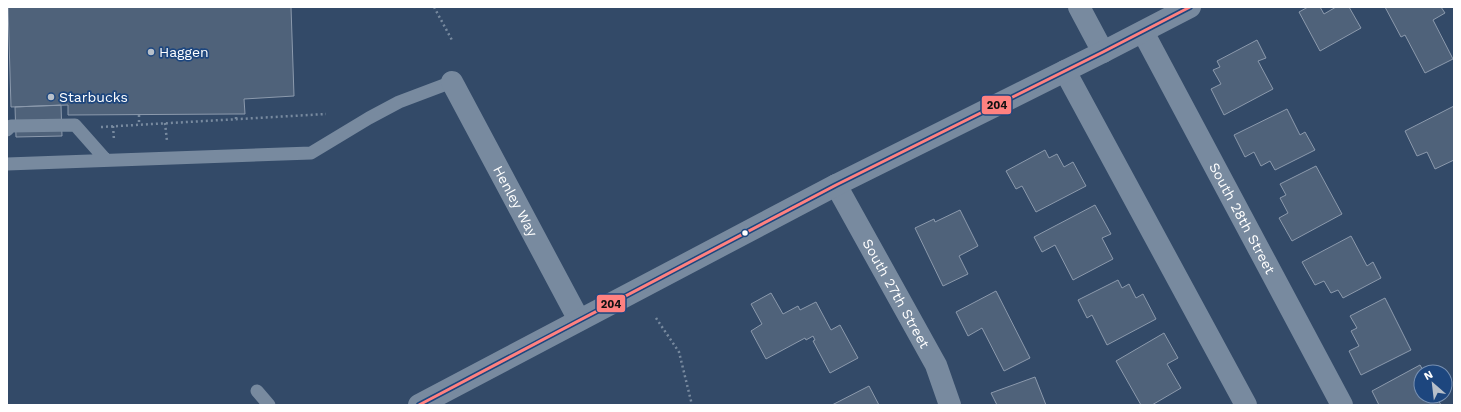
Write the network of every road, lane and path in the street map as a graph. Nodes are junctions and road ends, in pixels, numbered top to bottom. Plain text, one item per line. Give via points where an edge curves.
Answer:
1 (434, 7) edge
2 (1079, 7) edge
3 (1190, 7) edge
4 (1143, 32) junction
5 (453, 42) dead end
6 (1104, 52) junction
7 (1065, 71) junction
8 (452, 82) joint
9 (236, 114) dead end
10 (326, 114) dead end
11 (138, 115) dead end
12 (236, 119) junction
13 (139, 125) junction
14 (95, 127) dead end
15 (7, 130) edge
16 (106, 160) junction
17 (7, 164) edge
18 (836, 185) junction
19 (656, 318) dead end
20 (579, 320) junction
21 (262, 405) edge
22 (269, 405) edge
23 (419, 405) edge
24 (692, 405) edge
25 (950, 405) edge
26 (1246, 405) edge
27 (1342, 405) edge

1 - 5 path
2 - 6 street
3 - 4 street
4 - 6 street
4 - 27 street, South 28th Street
6 - 7 street
7 - 18 street
7 - 26 street
8 - 16 lane via 399,102 311,152
8 - 20 street, Henley Way
9 - 12 path
10 - 12 path
11 - 13 path
12 - 13 path
13 - 14 path
15 - 16 lane via 11,126 75,125
16 - 17 lane
18 - 20 street
18 - 25 street, South 27th Street via 936,365
19 - 24 path via 679,352
20 - 23 street
21 - 22 lane via 257,390

